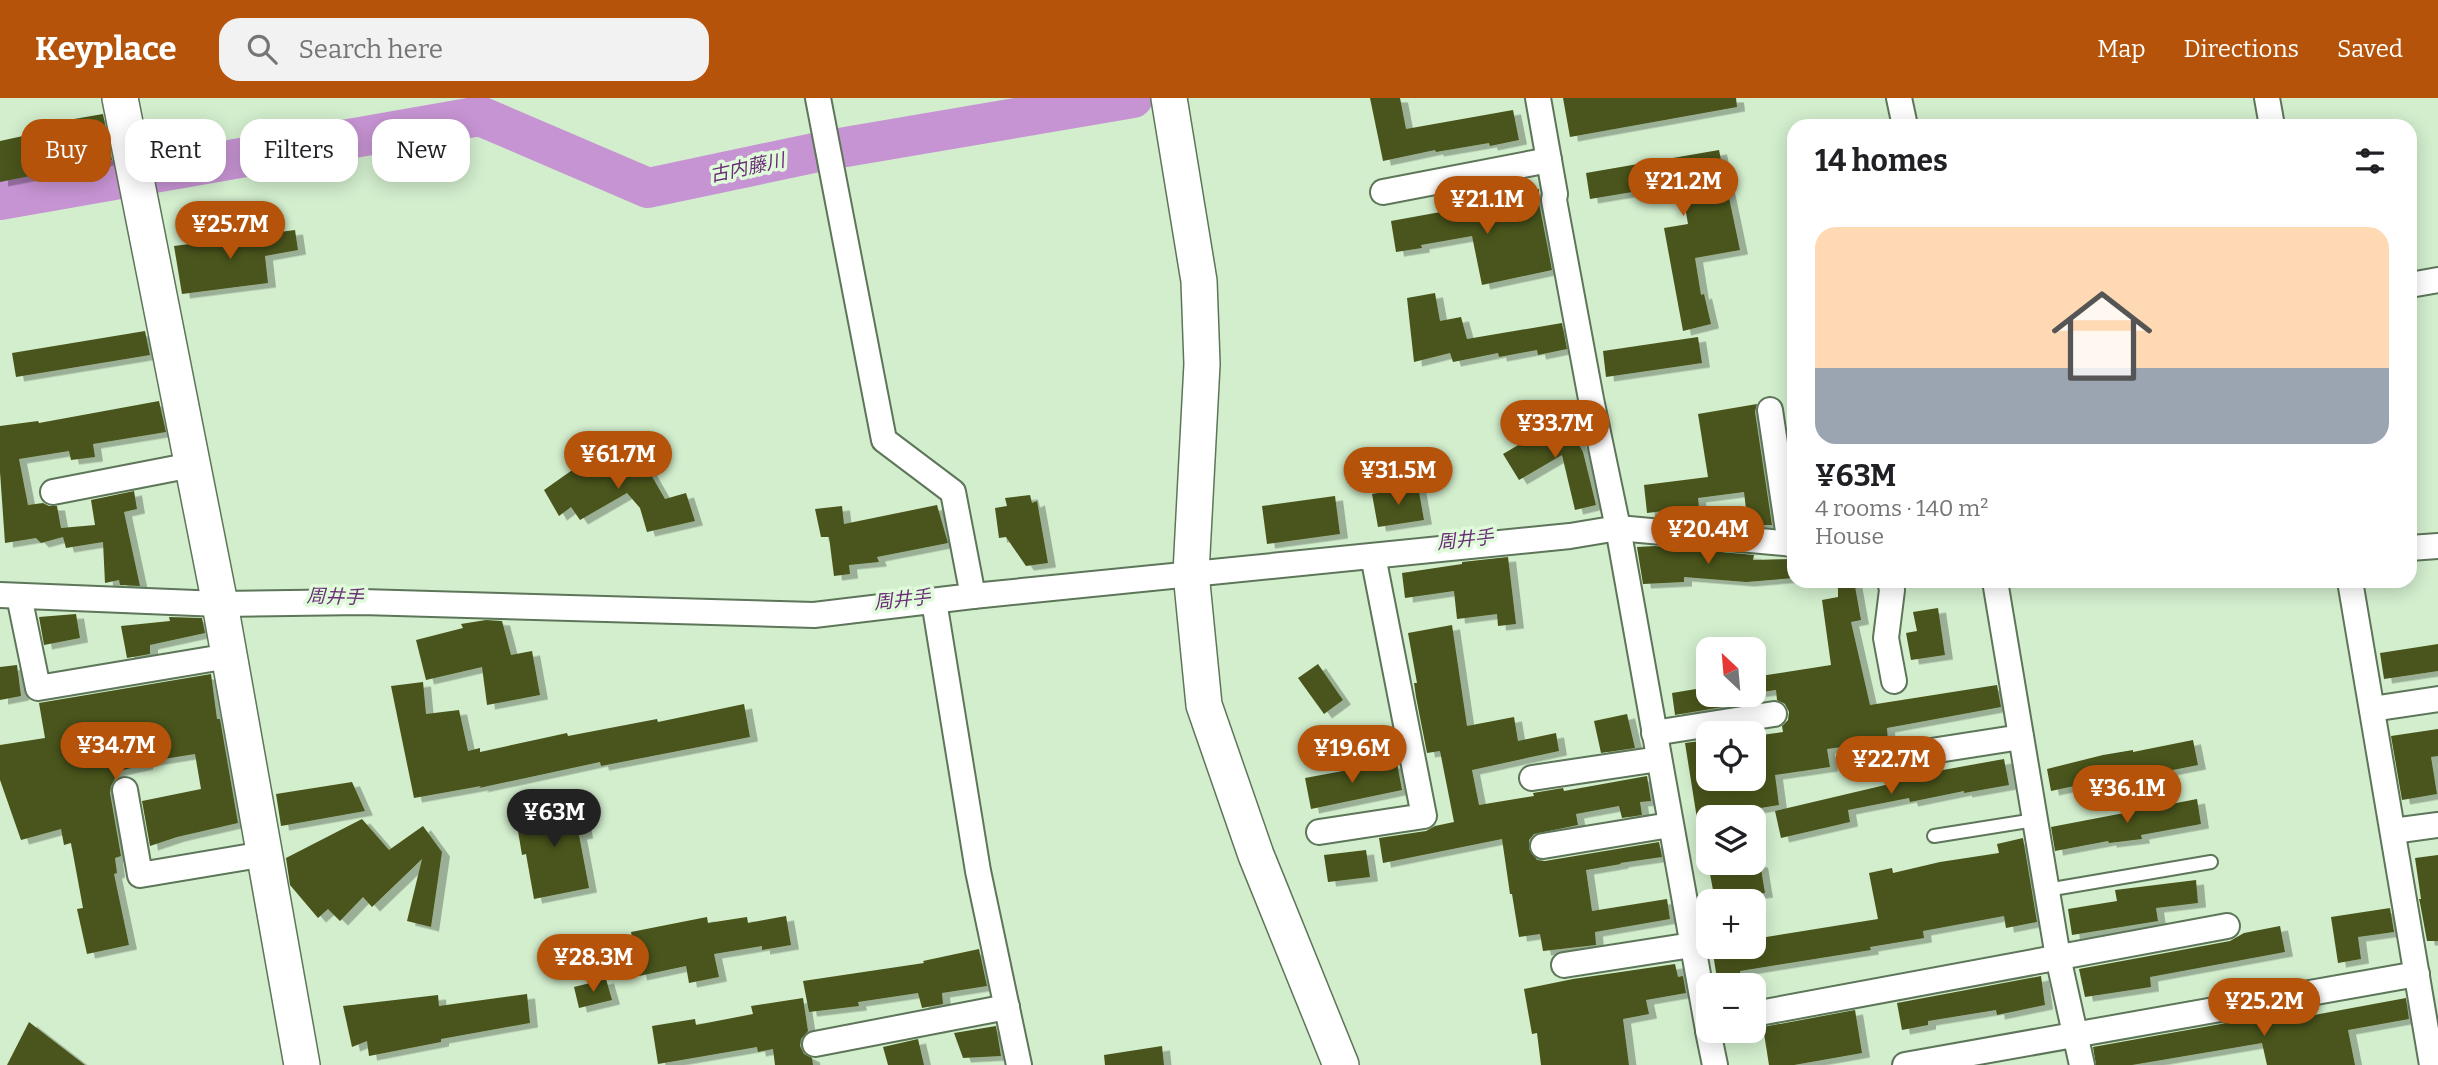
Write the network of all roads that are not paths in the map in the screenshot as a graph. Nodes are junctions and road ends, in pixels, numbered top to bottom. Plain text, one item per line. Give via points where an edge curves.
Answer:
1 (120, 98) edge
2 (818, 98) edge
3 (1169, 98) edge
4 (1538, 98) edge
5 (1899, 98) edge
6 (2267, 98) edge
7 (1904, 119) edge
8 (2271, 119) edge
9 (1549, 160) junction
10 (1383, 192) dead end
11 (2438, 279) edge
12 (2417, 284) edge
13 (1770, 411) dead end
14 (192, 465) junction
15 (53, 492) dead end
16 (1787, 514) edge
17 (1618, 528) junction
18 (1787, 544) edge
19 (2438, 546) edge
20 (2417, 548) edge
21 (1373, 556) junction
22 (1191, 573) junction
23 (1892, 588) edge
24 (1997, 588) edge
25 (2351, 588) edge
26 (10, 596) edge
27 (974, 596) junction
28 (934, 601) junction
29 (220, 604) junction
30 (229, 656) junction
31 (1894, 681) dead end
32 (2438, 698) edge
33 (2372, 709) junction
34 (1774, 714) dead end
35 (1654, 733) junction
36 (2021, 737) junction
37 (1886, 758) dead end
38 (1659, 759) junction
39 (1532, 778) dead end
40 (125, 790) dead end
41 (2035, 820) junction
42 (1670, 825) junction
43 (2438, 825) edge
44 (2393, 831) junction
45 (1319, 832) dead end
46 (1934, 836) dead end
47 (1543, 846) dead end
48 (265, 854) junction
49 (2211, 862) dead end
50 (2046, 890) junction
51 (2227, 926) dead end
52 (1692, 945) junction
53 (2058, 957) junction
54 (1564, 965) dead end
55 (1698, 973) edge
56 (2417, 974) junction
57 (1007, 1007) junction
58 (1766, 1012) edge
59 (2075, 1035) junction
60 (1711, 1043) edge
61 (815, 1044) dead end
62 (302, 1065) edge
63 (1019, 1065) edge
64 (1341, 1065) edge
65 (1714, 1065) edge
66 (1905, 1065) edge
67 (2082, 1065) edge
68 (2432, 1065) edge

1 - 14 street
2 - 27 street via 884,440 953,492
3 - 22 street via 1200,295 1202,364
4 - 9 street
5 - 7 street
6 - 8 street
9 - 10 street
9 - 17 street
11 - 12 street
13 - 16 street
14 - 15 street
14 - 29 street
17 - 18 street
17 - 21 street
17 - 35 street
19 - 20 street
21 - 22 street
21 - 45 street via 1424,816
22 - 27 street
22 - 64 street via 1204,705 1256,855
23 - 31 street via 1886,638
24 - 36 street
25 - 33 street
26 - 29 street
26 - 30 street via 38,688
27 - 28 street
28 - 29 street via 814,615 362,602
28 - 57 street via 978,871
29 - 30 street
30 - 48 street
32 - 33 street
33 - 44 street
34 - 35 street
35 - 38 street
36 - 37 street
36 - 41 street
38 - 39 street
38 - 42 street
40 - 48 street via 140,875
41 - 46 lane
41 - 50 street
42 - 47 street
42 - 52 street
43 - 44 street
44 - 56 street
48 - 62 street
49 - 50 lane
50 - 53 street
51 - 53 street
52 - 54 street
52 - 55 street
53 - 58 street
53 - 59 street
56 - 59 street
56 - 68 street
57 - 61 street
57 - 63 street
59 - 66 street
59 - 67 street
60 - 65 street

